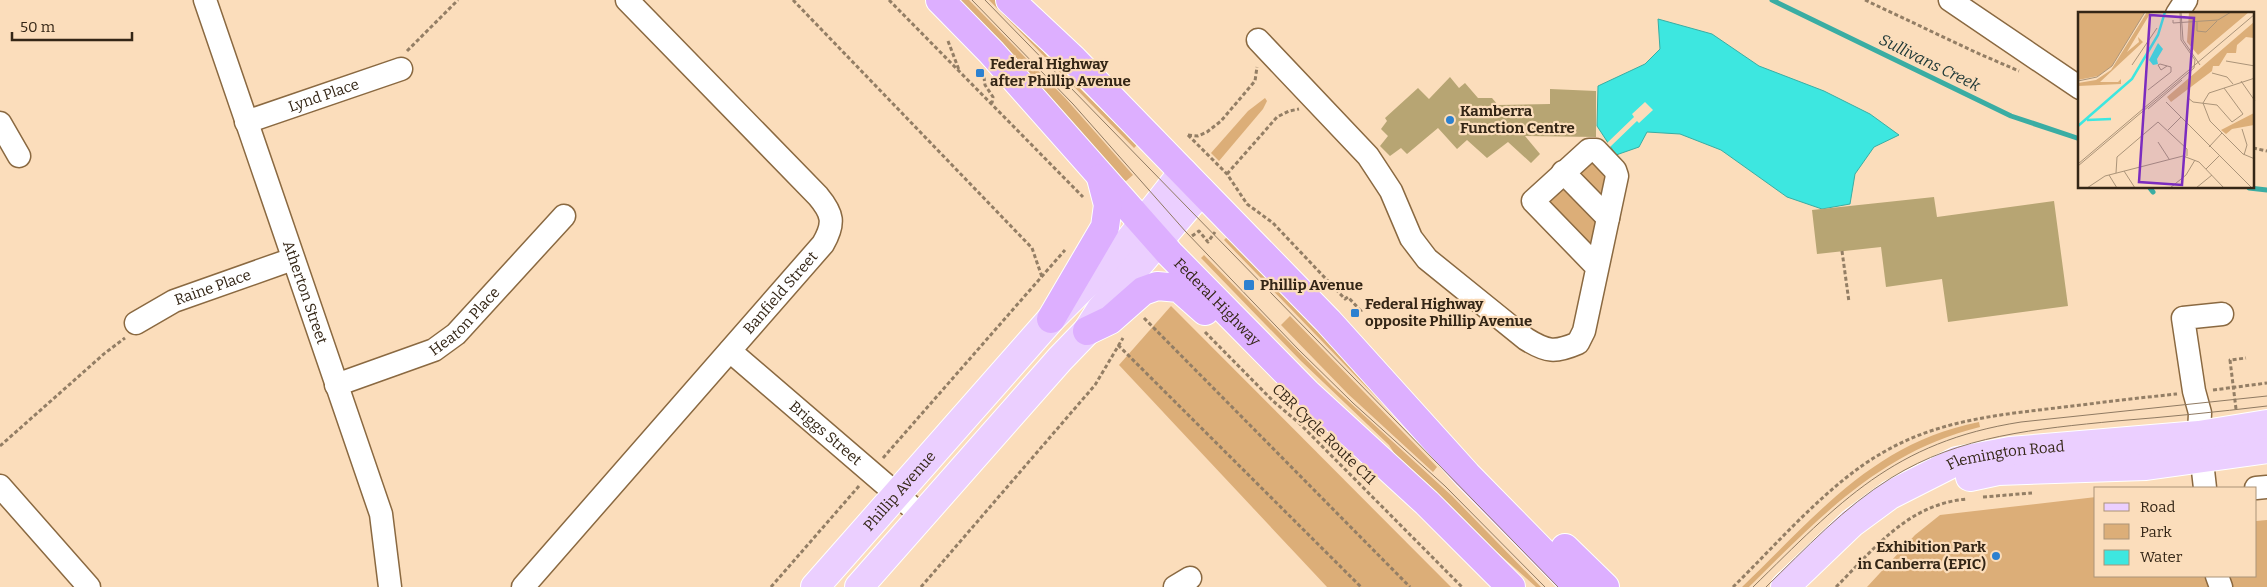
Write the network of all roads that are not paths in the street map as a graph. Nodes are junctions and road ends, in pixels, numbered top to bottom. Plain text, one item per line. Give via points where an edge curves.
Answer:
1 (205, 0) edge
2 (627, 0) edge
3 (940, 0) edge
4 (1010, 0) edge
5 (1950, 0) edge
6 (2186, 0) edge
7 (2178, 12) edge
8 (1258, 50) road end
9 (401, 69) road end
10 (2074, 81) edge
11 (246, 122) junction
12 (0, 123) edge
13 (19, 156) dead end
14 (1563, 172) junction
15 (1192, 182) junction
16 (1092, 187) junction
17 (564, 216) dead end
18 (1608, 218) junction
19 (1151, 232) junction
20 (293, 259) junction
21 (1598, 267) junction
22 (2222, 314) dead end
23 (1051, 319) junction
24 (136, 324) road end
25 (1087, 331) junction
26 (730, 351) junction
27 (336, 385) junction
28 (1306, 393) junction
29 (2267, 424) edge
30 (2267, 449) edge
31 (2205, 450) junction
32 (0, 486) edge
33 (2205, 487) edge
34 (2220, 487) edge
35 (897, 494) junction
36 (1493, 502) junction
37 (922, 516) junction
38 (89, 587) edge
39 (390, 587) edge
40 (523, 587) edge
41 (816, 587) edge
42 (859, 587) edge
43 (1511, 587) edge
44 (1577, 587) edge
45 (1604, 587) edge
46 (1785, 587) edge
47 (1805, 587) edge

1 - 11 street, Atherton Street
2 - 26 street, Banfield Street via 830,211 831,230 823,244
3 - 16 highway, Federal Highway via 991,52
4 - 15 highway via 1073,59
5 - 10 street
6 - 7 street
8 - 21 street via 1368,156 1391,191 1410,238 1427,259 1526,339 1539,347 1554,350 1578,343 1584,331
9 - 11 street, Lynd Place
11 - 20 street, Atherton Street
12 - 13 street
14 - 18 street
14 - 18 street via 1589,150 1596,150 1618,176
14 - 21 street via 1532,201
15 - 19 main road, Phillip Avenue
15 - 36 highway via 1328,321
16 - 19 highway, Federal Highway
16 - 23 highway via 1108,205 1105,227
17 - 27 street, Heaton Place via 456,334 434,350
18 - 21 street
19 - 23 main road, Phillip Avenue via 1128,242
19 - 25 main road, Phillip Avenue
19 - 28 highway, Federal Highway
20 - 24 street, Raine Place via 174,301
20 - 27 street, Atherton Street
22 - 31 street via 2183,318
23 - 35 main road, Phillip Avenue
25 - 28 highway via 1110,320 1147,288 1175,287 1192,297 1271,380 1290,390
25 - 37 main road, Phillip Avenue
26 - 35 street, Briggs Street
26 - 40 street, Banfield Street
27 - 39 street, Atherton Street via 381,514
28 - 43 highway, Federal Highway via 1427,502
29 - 31 main road, Flemington Road
30 - 31 main road, Flemington Road
31 - 33 street
31 - 34 street
31 - 46 main road, Flemington Road via 2010,451 1957,461 1890,494 1852,523
31 - 47 main road, Flemington Road via 2146,466 1998,471 1966,478 1898,506 1856,536
32 - 38 street
35 - 37 street, Briggs Street
35 - 41 main road, Phillip Avenue
36 - 44 highway
36 - 45 highway via 1539,523
37 - 42 main road, Phillip Avenue

